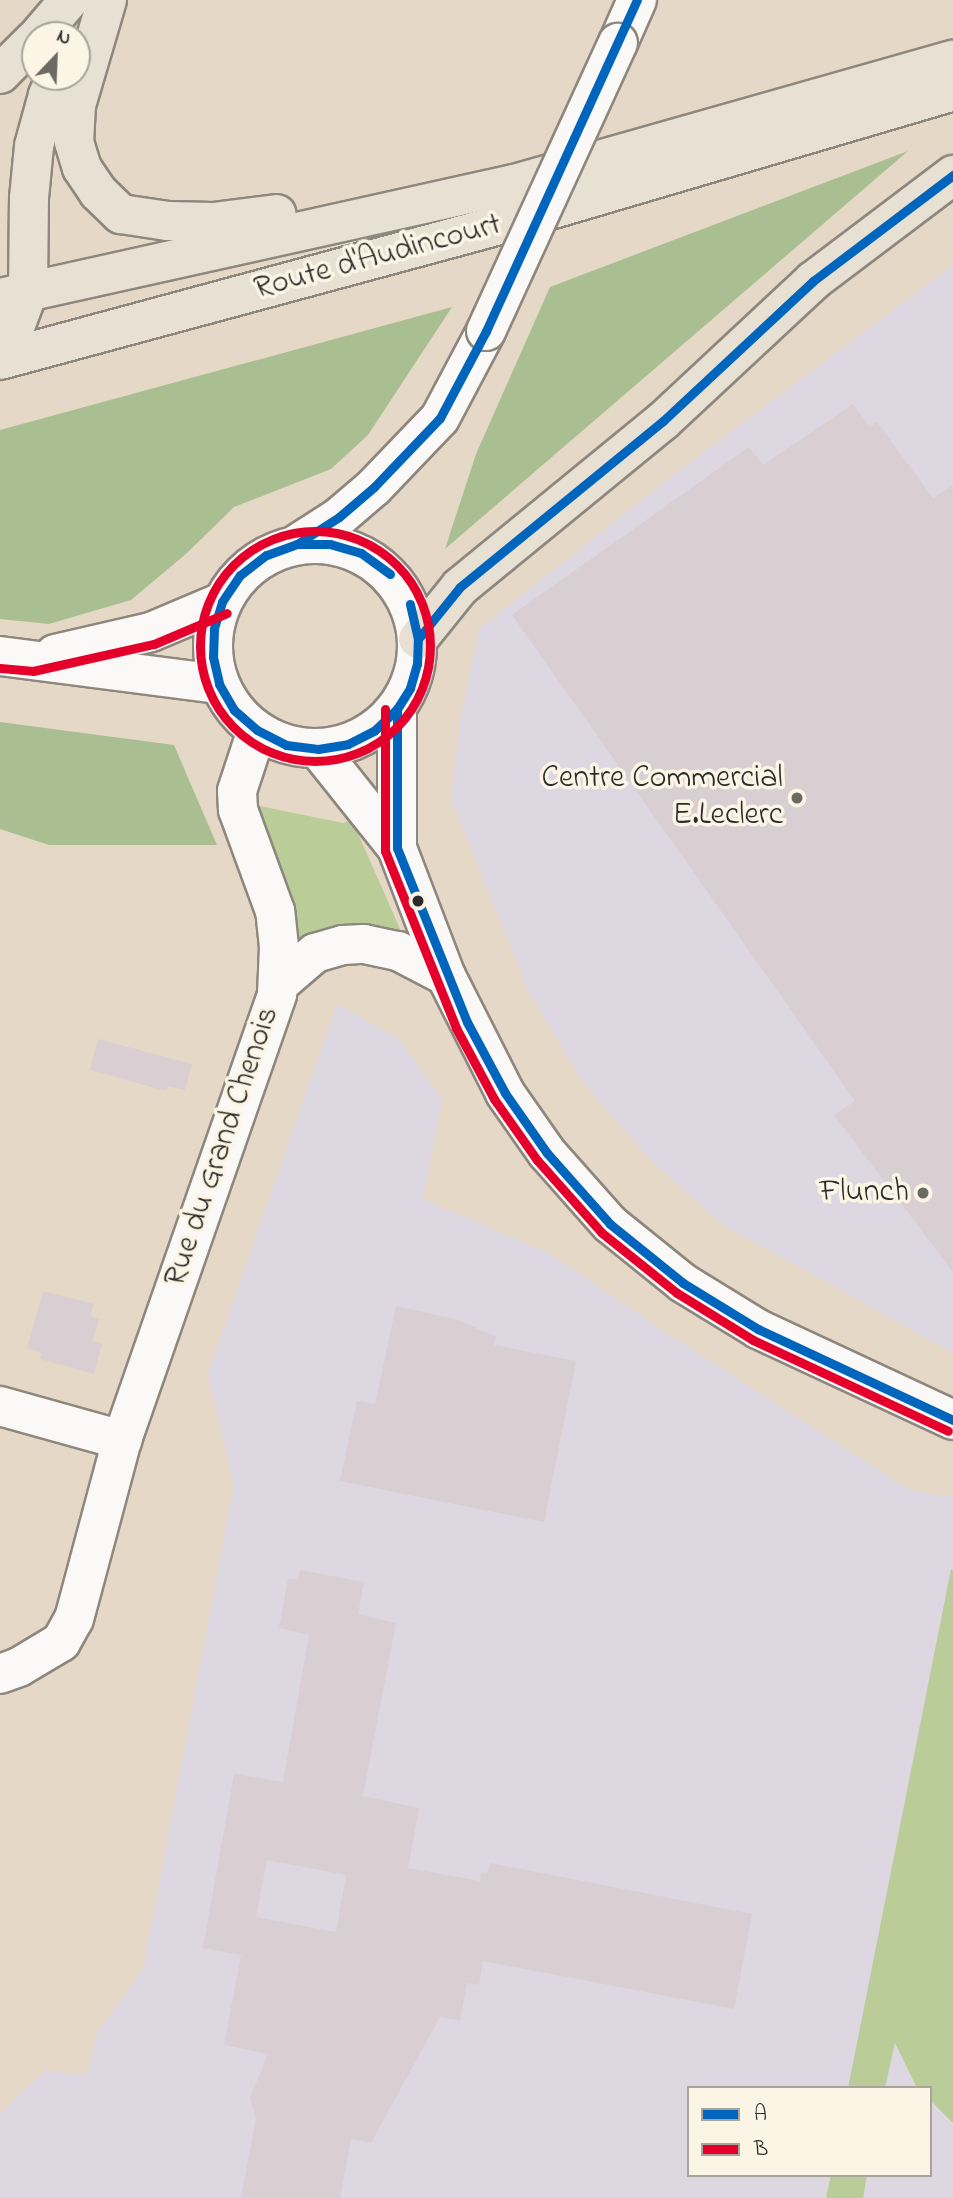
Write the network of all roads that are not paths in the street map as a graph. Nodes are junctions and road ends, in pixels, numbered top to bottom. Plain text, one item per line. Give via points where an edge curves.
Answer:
1 (69, 0) edge
2 (93, 0) edge
3 (107, 0) edge
4 (637, 0) edge
5 (51, 21) edge
6 (83, 21) edge
7 (21, 53) edge
8 (953, 60) edge
9 (0, 74) edge
10 (50, 91) edge
11 (953, 91) edge
12 (953, 175) edge
13 (514, 184) junction
14 (14, 295) edge
15 (1, 359) edge
16 (297, 544) junction
17 (222, 602) junction
18 (418, 639) junction
19 (16, 658) edge
20 (219, 684) junction
21 (397, 709) junction
22 (257, 730) junction
23 (318, 749) junction
24 (397, 848) junction
25 (446, 976) junction
26 (280, 983) junction
27 (0, 1406) edge
28 (953, 1420) edge
29 (122, 1440) junction
30 (0, 1674) edge

1 - 5 main road
2 - 6 main road
3 - 13 main road, Route d'Audincourt via 76,105 74,142 82,168 121,214 213,222
4 - 16 street, bridge via 486,331 440,418 374,487
7 - 9 main road
8 - 13 main road, Route d'Audincourt
10 - 14 main road, Route d'Audincourt via 34,146
11 - 15 main road, Route d'Audincourt via 485,229
12 - 18 main road via 813,281 663,421 460,587
13 - 14 main road, Route d'Audincourt
14 - 15 main road, Route d'Audincourt
16 - 17 street via 266,555 240,575
16 - 18 street via 330,544 361,553 390,574 410,604
17 - 19 street via 151,632
17 - 20 street via 214,629 213,657
18 - 21 street via 410,688
19 - 20 street
20 - 22 street via 234,710
21 - 23 street via 366,735 348,744
21 - 24 street
22 - 23 street via 286,745
22 - 26 street, Rue du Grand Chenois via 237,791 237,810 275,911
23 - 24 street
24 - 25 street
25 - 26 street via 398,951 364,944 315,953
25 - 28 street via 505,1093 547,1153 610,1224 683,1283 758,1329
26 - 29 street, Rue du Grand Chenois
27 - 29 street
29 - 30 street, Rue du Grand Chenois via 74,1619 61,1642

